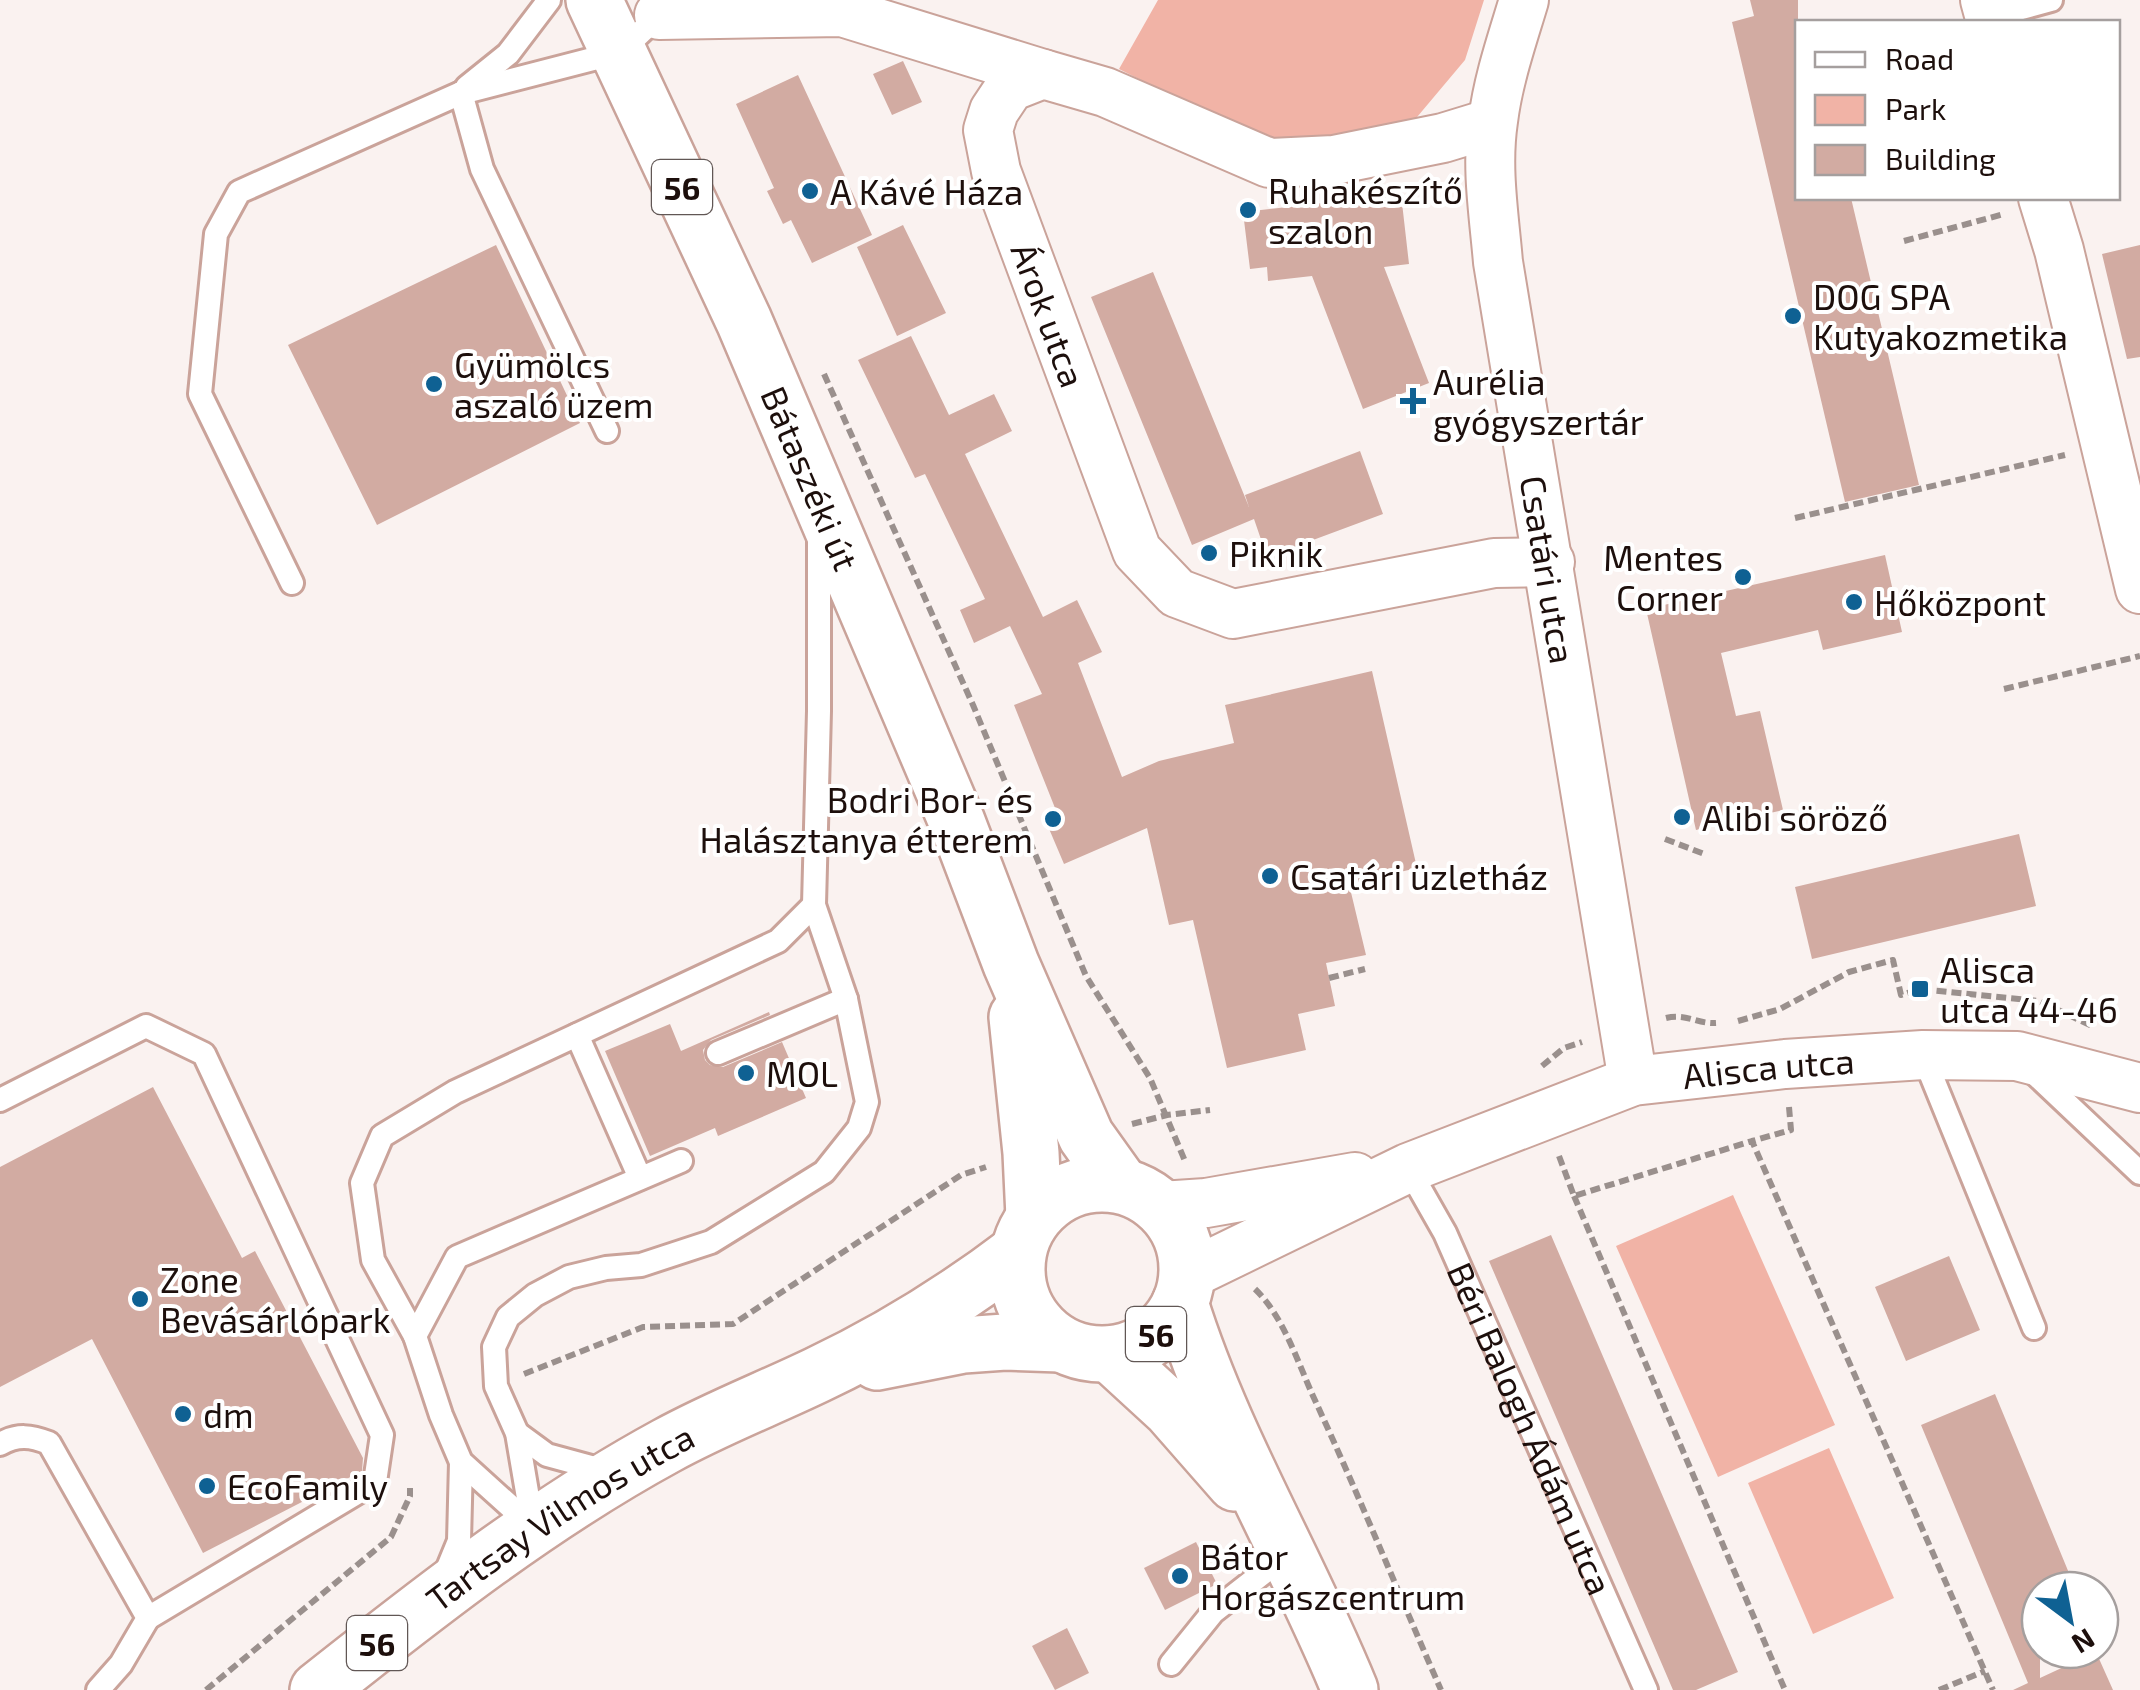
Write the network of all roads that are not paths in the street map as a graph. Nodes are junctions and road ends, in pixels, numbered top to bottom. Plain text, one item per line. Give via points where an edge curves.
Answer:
1 (549, 0) edge
2 (594, 0) edge
3 (1524, 0) edge
4 (2051, 0) edge
5 (1988, 13) edge
6 (648, 22) edge
7 (1044, 74) junction
8 (461, 93) junction
9 (1492, 122) junction
10 (2044, 200) edge
11 (607, 431) dead end
12 (819, 498) junction
13 (1550, 562) junction
14 (292, 583) dead end
15 (2140, 589) edge
16 (814, 905) junction
17 (1011, 964) junction
18 (846, 999) junction
19 (576, 1035) junction
20 (718, 1053) dead end
21 (1923, 1056) junction
22 (2017, 1056) junction
23 (1633, 1081) junction
24 (2140, 1088) edge
25 (0, 1100) edge
26 (682, 1161) dead end
27 (1408, 1168) junction
28 (2140, 1173) edge
29 (640, 1178) junction
30 (1163, 1198) junction
31 (1026, 1235) junction
32 (1199, 1279) junction
33 (2034, 1328) dead end
34 (415, 1336) junction
35 (1085, 1349) junction
36 (820, 1374) junction
37 (517, 1433) junction
38 (0, 1444) edge
39 (461, 1462) junction
40 (619, 1474) junction
41 (533, 1527) junction
42 (1289, 1552) junction
43 (437, 1596) junction
44 (148, 1618) junction
45 (1171, 1664) dead end
46 (98, 1690) edge
47 (318, 1690) edge
48 (1350, 1690) edge
49 (1646, 1690) edge

1 - 8 lane via 508,54
2 - 6 main road, Bátaszéki út / 56
3 - 9 street, Csatári utca
4 - 5 lane
6 - 7 street via 842,12
6 - 8 lane
6 - 12 main road, Bátaszéki út / 56 via 744,322
7 - 9 street via 1105,92 1269,163 1334,160
7 - 13 street, Árok utca via 1010,87 994,112 988,130 996,171 1137,552 1177,592 1233,614 1494,563
8 - 11 lane via 482,169
8 - 14 lane via 239,192 216,234 200,394
9 - 13 street, Csatári utca via 1498,262
10 - 15 street
12 - 16 lane
12 - 17 main road, Bátaszéki út / 56
13 - 23 street, Csatári utca
16 - 18 lane
16 - 19 lane via 778,941
17 - 30 main road, 56 via 1086,1136
17 - 31 main road, 56 via 1031,1153
18 - 20 lane
18 - 37 lane via 868,1102 859,1128 824,1172 711,1242 641,1266 569,1277 508,1317 494,1348 496,1386
19 - 29 lane
19 - 34 lane via 454,1092 382,1136 362,1183 374,1260
21 - 22 street, Alisca utca
21 - 23 street, Alisca utca
21 - 33 lane
22 - 24 street, Alisca utca
22 - 28 lane
23 - 27 street, Alisca utca
25 - 44 lane via 146,1026 204,1054 382,1435 375,1482
26 - 29 lane
27 - 30 street, Alisca utca
27 - 32 street, Alisca utca
27 - 49 lane, Béri Balogh Ádám utca via 1445,1233
29 - 34 lane via 457,1257
30 - 31 main road, 56 via 1082,1185 1064,1192
30 - 32 main road, 56
31 - 35 main road, 56 via 1018,1288 1024,1305 1033,1320
31 - 36 main road, 56 via 945,1306
32 - 35 main road, 56 via 1152,1338 1133,1349
32 - 42 main road via 1204,1377
34 - 39 lane
35 - 36 main road, 56 via 963,1345
35 - 42 main road via 1170,1410
36 - 40 main road, Tartsay Vilmos utca / 56 via 708,1424
37 - 40 lane via 548,1454
37 - 41 lane
38 - 44 lane via 32,1436 49,1443
39 - 41 lane
39 - 43 lane via 459,1542
40 - 41 main road, Tartsay Vilmos utca / 56
41 - 43 main road, Tartsay Vilmos utca / 56
42 - 45 lane via 1213,1612
42 - 48 main road
43 - 47 main road, Tartsay Vilmos utca / 56
44 - 46 lane

